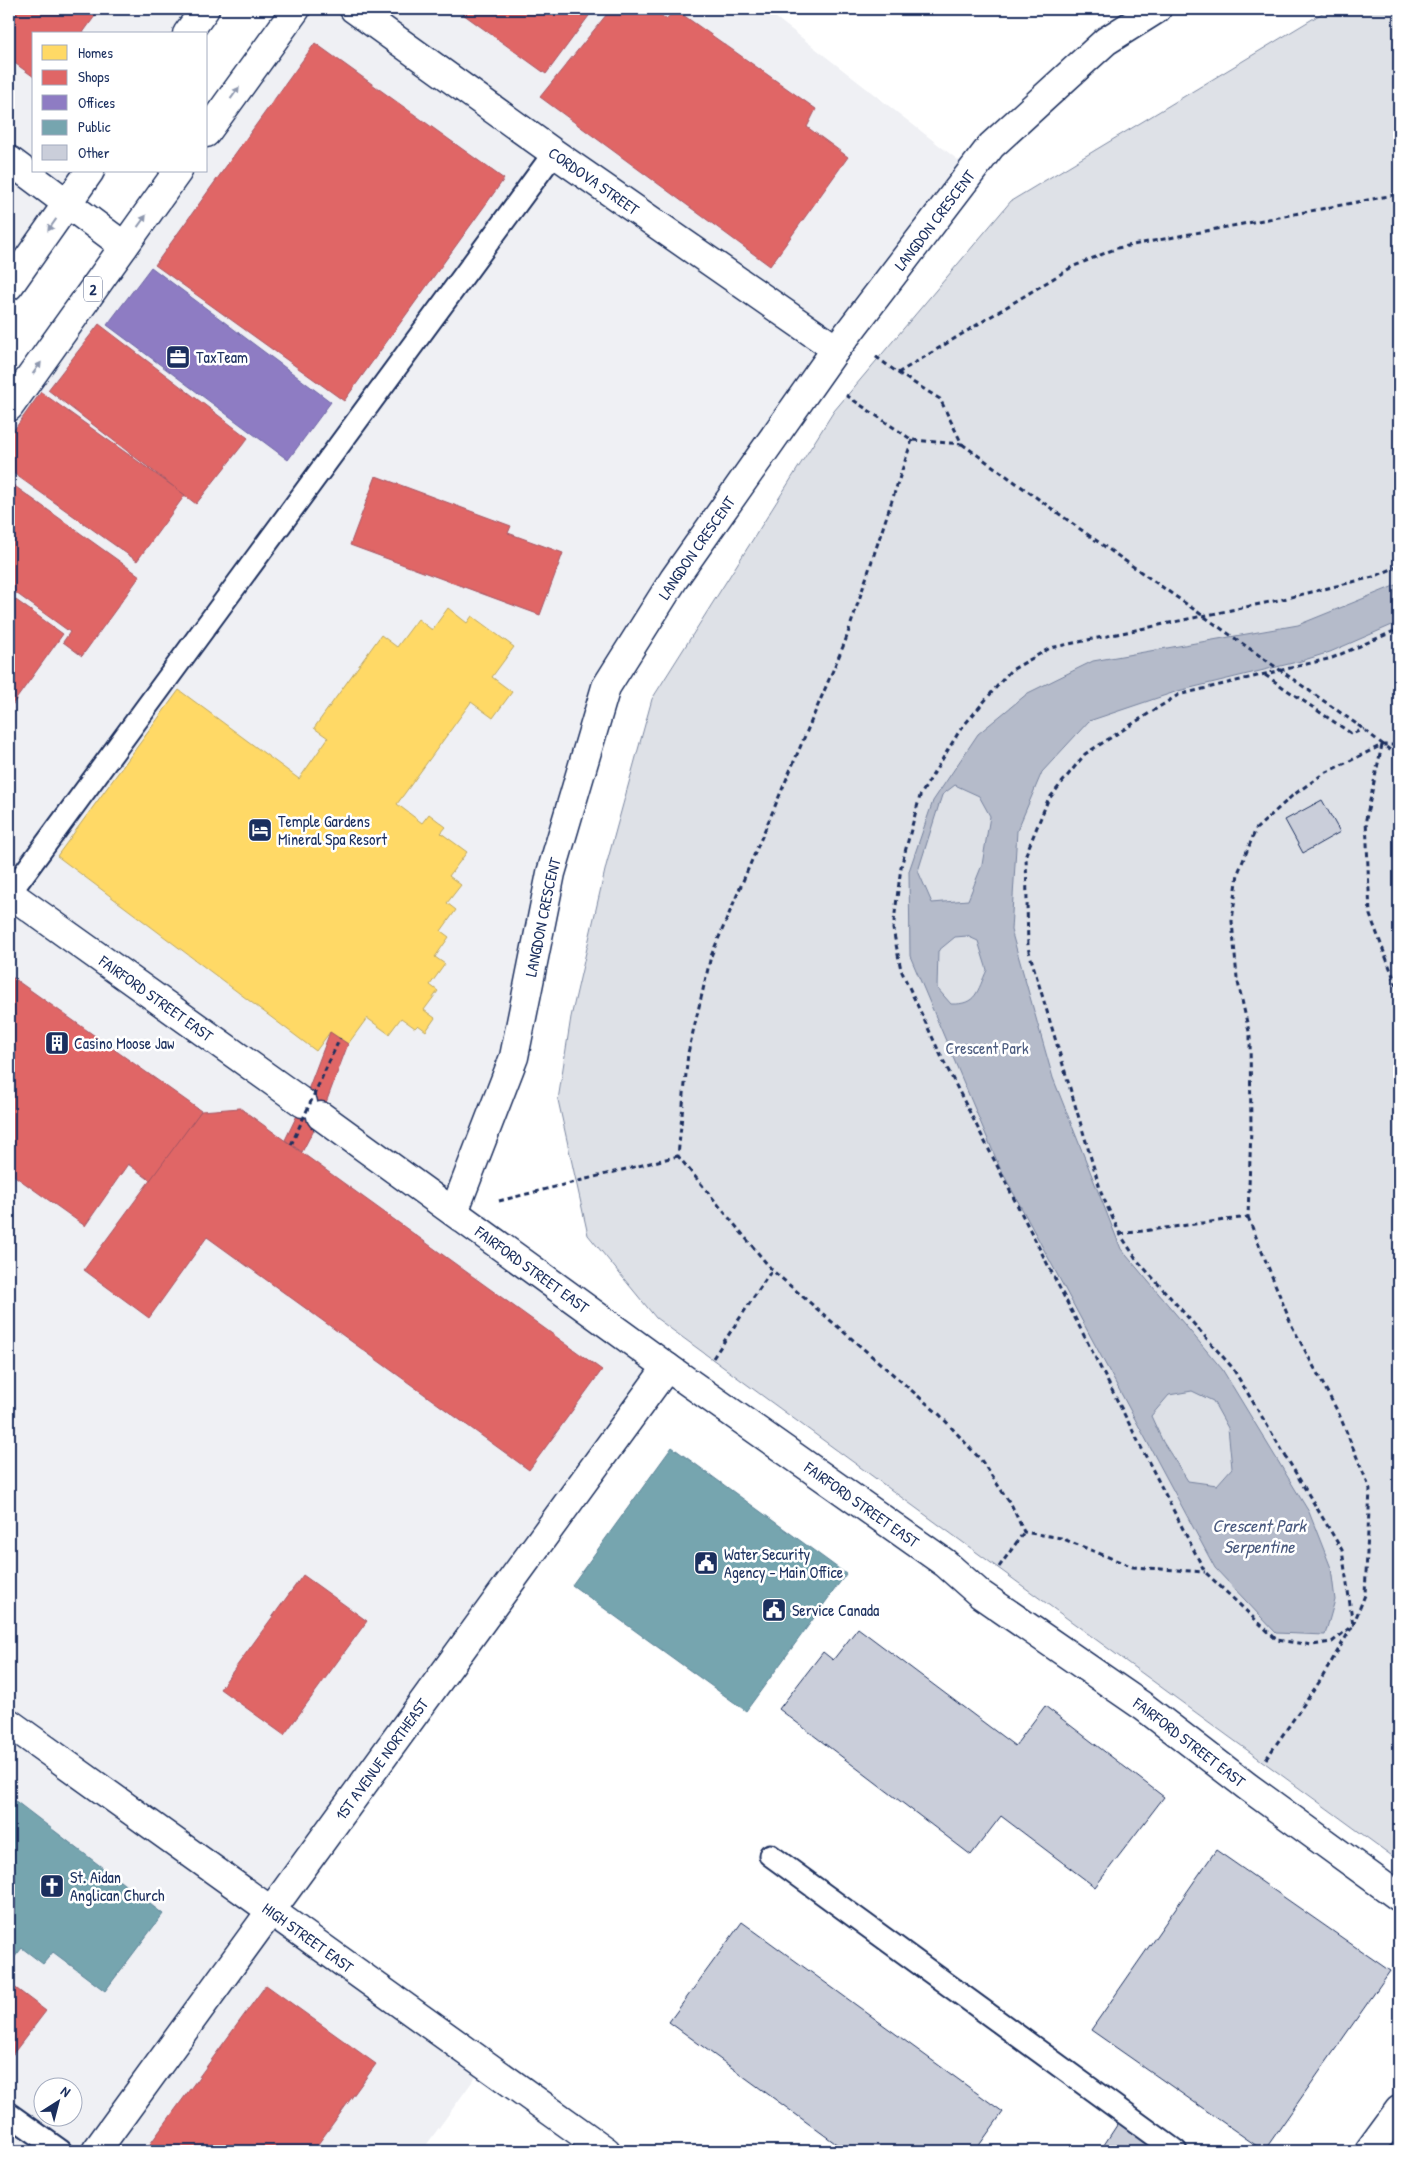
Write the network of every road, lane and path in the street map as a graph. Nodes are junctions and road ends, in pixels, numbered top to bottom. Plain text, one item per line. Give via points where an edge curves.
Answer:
1 (204, 9) edge
2 (296, 9) edge
3 (354, 9) edge
4 (1158, 9) edge
5 (188, 32) edge
6 (208, 130) edge
7 (554, 153) junction
8 (9, 160) edge
9 (89, 172) edge
10 (177, 172) edge
11 (1399, 194) edge
12 (67, 204) junction
13 (124, 246) junction
14 (9, 286) edge
15 (841, 342) junction
16 (898, 373) junction
17 (818, 374) junction
18 (9, 407) edge
19 (912, 440) junction
20 (962, 444) junction
21 (1399, 566) edge
22 (1399, 629) edge
23 (1264, 674) junction
24 (1364, 729) junction
25 (1382, 745) junction
26 (1399, 745) edge
27 (1399, 757) edge
28 (9, 893) edge
29 (1399, 992) edge
30 (340, 1038) dead end
31 (291, 1145) dead end
32 (678, 1156) junction
33 (454, 1212) junction
34 (1248, 1217) junction
35 (1120, 1234) junction
36 (772, 1270) junction
37 (667, 1367) junction
38 (694, 1386) junction
39 (1024, 1532) junction
40 (1205, 1572) junction
41 (980, 1594) junction
42 (1353, 1625) junction
43 (9, 1723) edge
44 (1248, 1787) junction
45 (770, 1855) dead end
46 (1399, 1897) edge
47 (271, 1911) junction
48 (1399, 2110) edge
49 (9, 2114) edge
50 (62, 2151) edge
51 (96, 2151) edge
52 (606, 2151) edge
53 (1176, 2151) edge
54 (1369, 2151) edge

1 - 5 street
6 -> 2 street
3 - 7 street, CORDOVA STREET
4 - 15 street, LANGDON CRESCENT via 1106,41 991,146
7 - 15 street, CORDOVA STREET
7 - 28 lane
8 - 12 street
9 - 12 street
13 -> 10 street, 2
11 - 16 path via 1117,248 1072,267
12 - 13 street
12 -> 14 street
18 -> 13 street, 2
15 - 16 path
15 - 17 street, LANGDON CRESCENT
16 - 20 path via 940,399
17 - 19 path
17 - 33 street, LANGDON CRESCENT via 674,579 606,687 551,873 514,1057
19 - 20 path
19 - 32 path via 845,642 710,956 688,1053
20 - 24 path, bridge
21 - 40 path via 1373,577 1279,600 1050,648 1010,671 960,730 920,796 901,867 893,929 900,970
22 - 23 path via 1332,658
23 - 24 path via 1352,734
23 - 35 path via 1178,695 1085,754 1048,800 1026,854 1028,948 1102,1195
24 - 25 path
25 - 26 path
25 - 27 path
25 - 29 path via 1366,820 1370,915
25 - 34 path via 1323,774 1256,828 1238,873 1232,921 1237,978 1250,1036
28 - 33 street, FAIRFORD STREET EAST
30 - 31 path, bridge
32 - 33 path
32 - 36 path
33 - 37 street, FAIRFORD STREET EAST
34 - 35 path
34 - 42 path via 1292,1326 1339,1414 1370,1489 1365,1595
35 - 42 path via 1137,1260 1232,1366 1332,1533 1342,1550
36 - 38 path
36 - 39 path via 940,1416 981,1460 1012,1506
37 - 38 street, FAIRFORD STREET EAST
37 - 47 street, 1ST AVENUE NORTHEAST
38 - 41 street, FAIRFORD STREET EAST via 945,1563
39 - 40 path via 1061,1538 1133,1567
39 - 41 path
40 - 42 path via 1277,1640 1312,1645 1332,1642
41 - 44 street, FAIRFORD STREET EAST via 1144,1707
42 - 44 path via 1320,1681
43 - 47 street, HIGH STREET EAST
44 - 46 street, FAIRFORD STREET EAST
45 - 53 lane
47 - 51 street, 1ST AVENUE NORTHEAST
47 - 52 street, HIGH STREET EAST
48 - 54 street
49 - 50 lane

